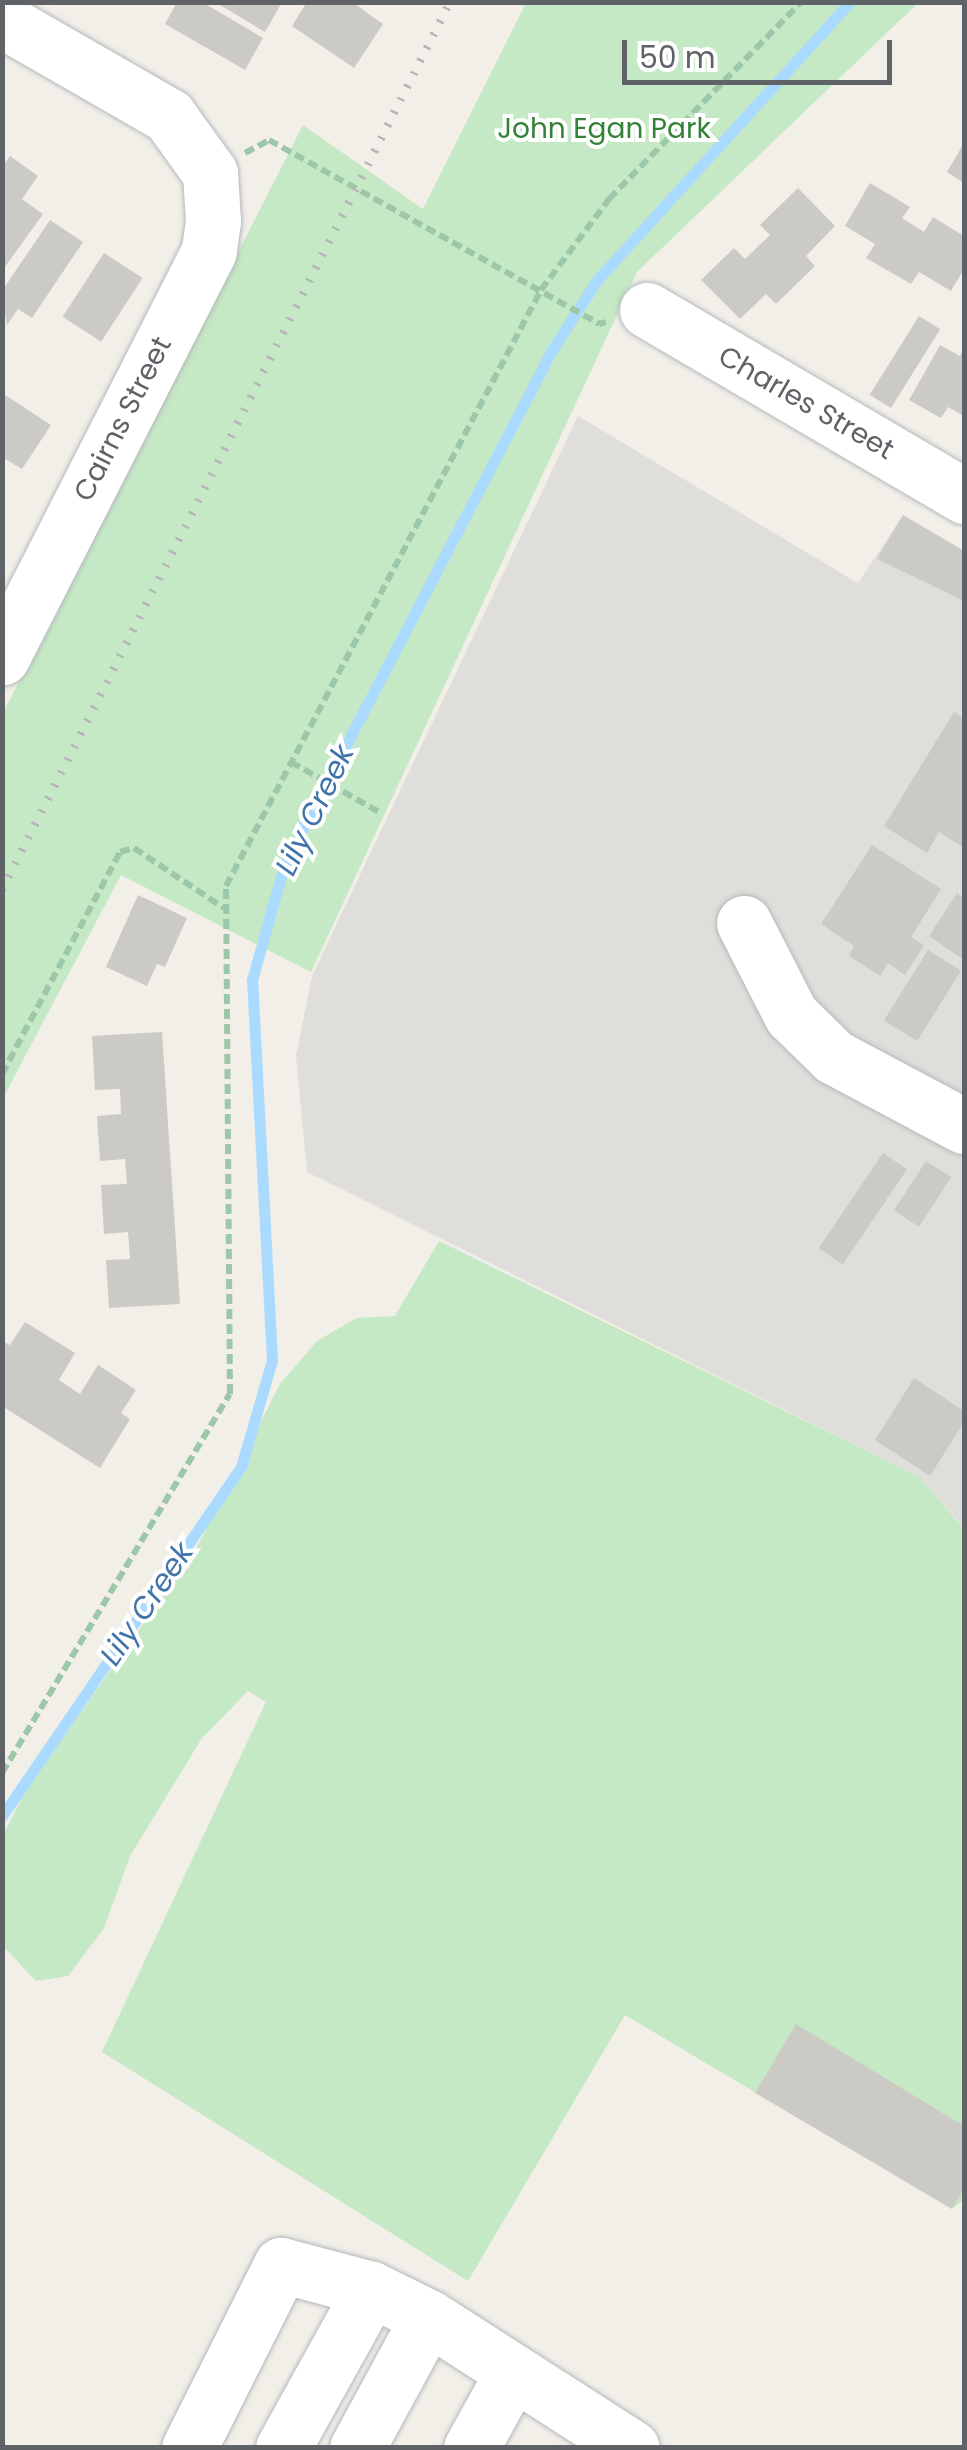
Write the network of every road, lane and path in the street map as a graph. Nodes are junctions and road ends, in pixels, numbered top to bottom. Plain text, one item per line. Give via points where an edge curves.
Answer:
1 (801, 2) edge
2 (2, 20) edge
3 (210, 173) junction
4 (544, 292) junction
5 (623, 317) joint
6 (964, 496) edge
7 (2, 658) edge
8 (292, 762) junction
9 (379, 812) dead end
10 (226, 908) junction
11 (744, 923) dead end
12 (2, 1074) edge
13 (964, 1126) edge
14 (2, 1774) edge
15 (371, 2289) junction
16 (428, 2317) junction
17 (513, 2372) junction
18 (614, 2443) edge
19 (189, 2448) edge
20 (283, 2448) edge
21 (357, 2448) edge
22 (471, 2448) edge

1 - 4 path via 608,199
2 - 3 street via 169,116
3 - 4 path via 269,140
3 - 7 street, Cairns Street via 208,252
4 - 5 path
4 - 8 path
5 - 6 street, Charles Street
8 - 9 path
8 - 10 path via 226,886
10 - 12 path via 134,848 120,852
10 - 14 path via 230,1394
11 - 13 street via 790,1015 834,1057
15 - 16 street
15 - 19 street via 280,2265
15 - 20 street
16 - 17 street
16 - 21 street
17 - 18 street
17 - 22 street

